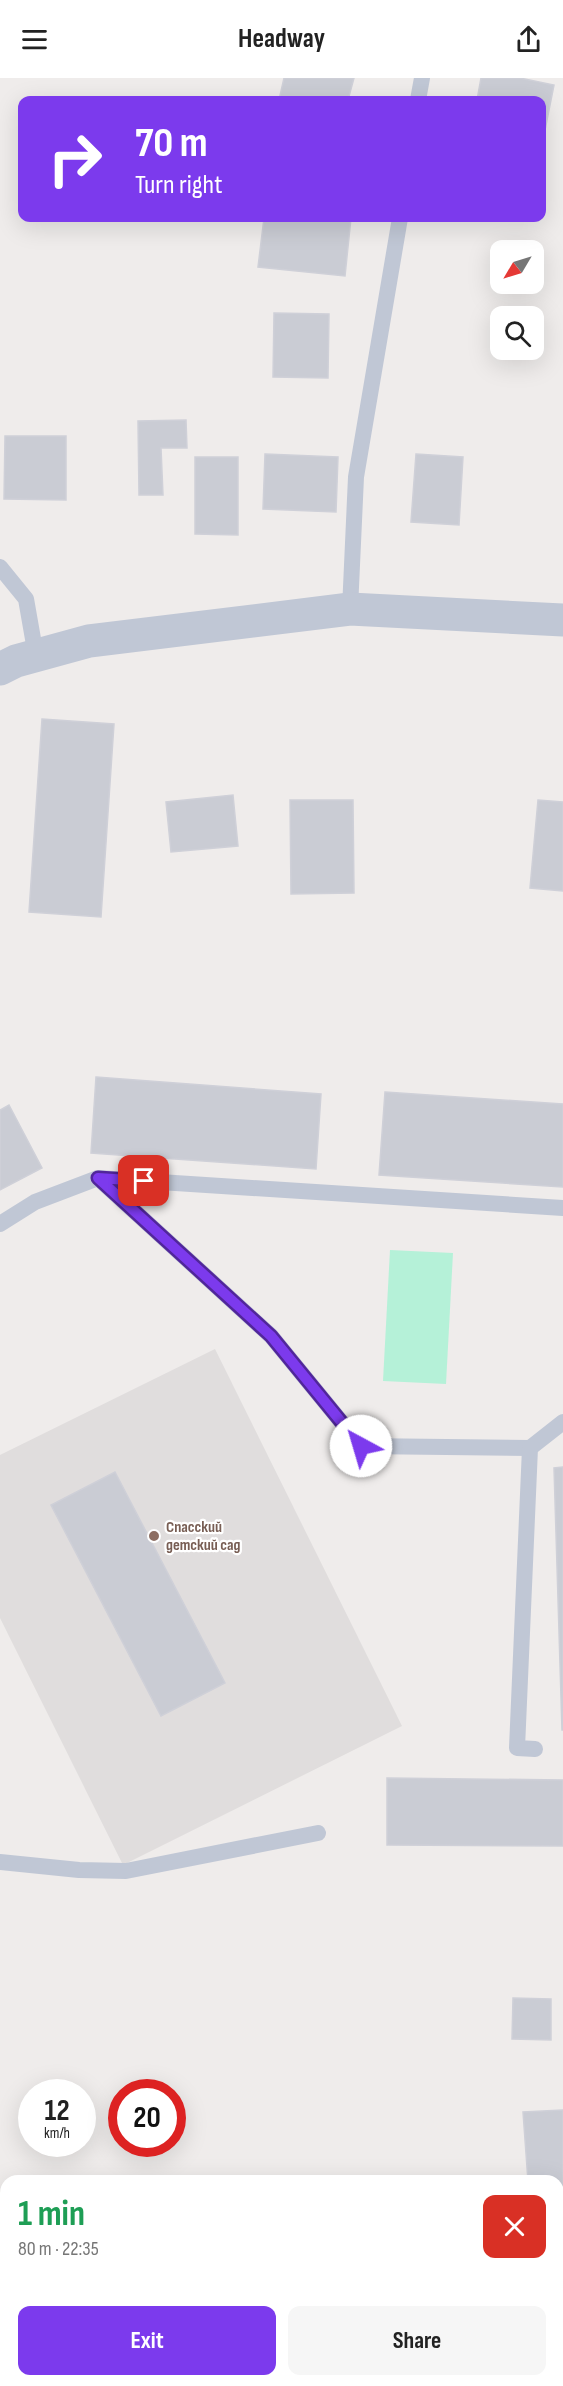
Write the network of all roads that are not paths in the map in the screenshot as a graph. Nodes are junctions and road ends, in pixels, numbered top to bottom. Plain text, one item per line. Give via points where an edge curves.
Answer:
1 (422, 78) edge
2 (419, 96) edge
3 (399, 222) edge
4 (0, 567) edge
5 (350, 609) junction
6 (563, 620) edge
7 (36, 656) junction
8 (0, 669) edge
9 (98, 1178) junction
10 (563, 1208) edge
11 (0, 1224) edge
12 (563, 1422) edge
13 (530, 1448) junction
14 (535, 1749) dead end
15 (318, 1833) dead end
16 (0, 1862) edge

1 - 2 lane
3 - 5 lane via 356,477
4 - 7 lane via 26,599
5 - 6 street
5 - 7 street via 89,641
7 - 8 street
9 - 10 lane
9 - 11 lane via 35,1202
9 - 13 lane via 271,1336 361,1446
12 - 13 lane
13 - 14 lane via 517,1748
15 - 16 lane via 126,1871

